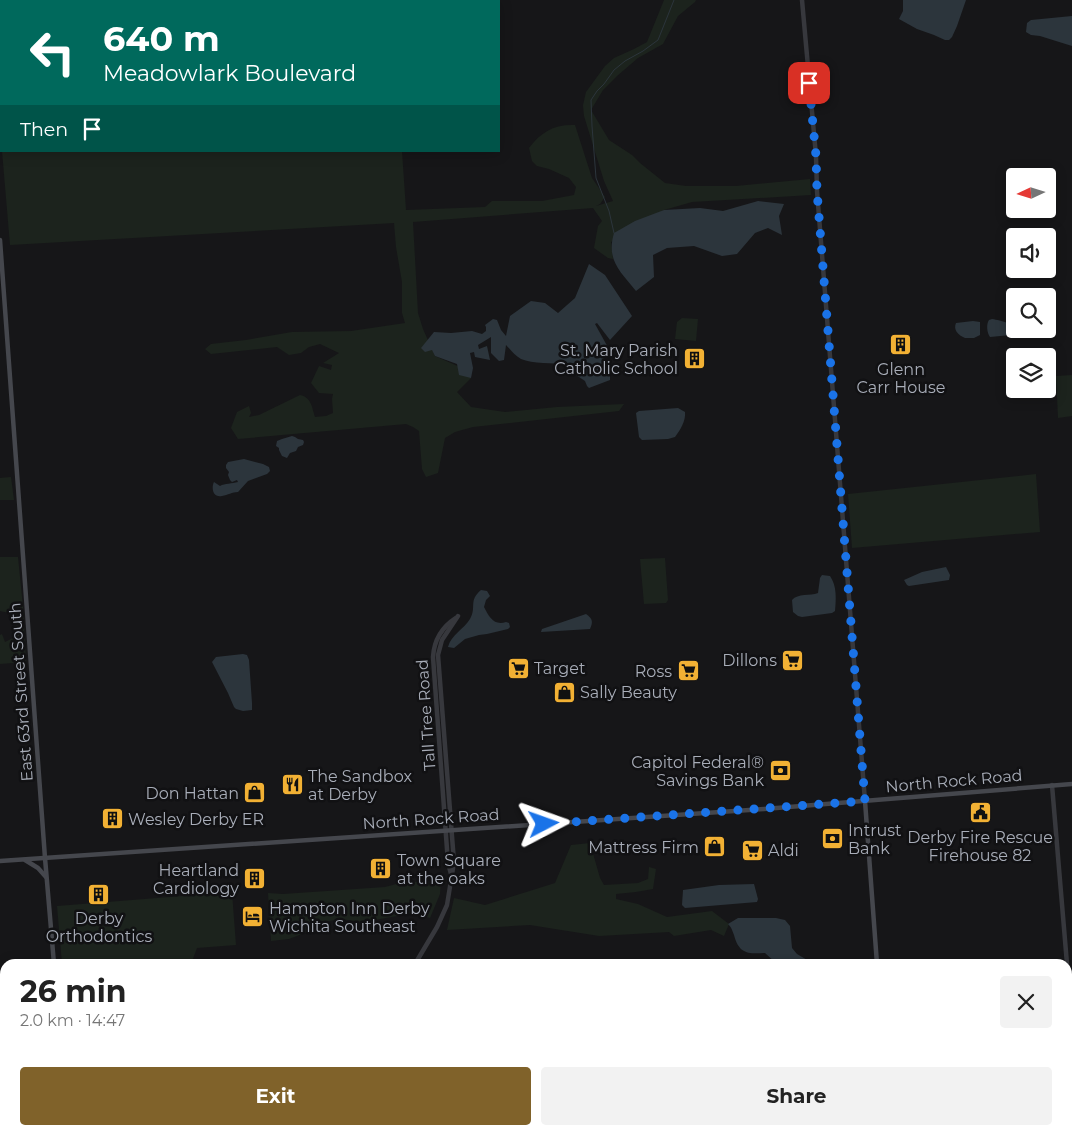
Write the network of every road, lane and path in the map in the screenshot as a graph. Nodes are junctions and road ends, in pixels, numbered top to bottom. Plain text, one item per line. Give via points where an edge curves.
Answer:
1 (802, 0) edge
2 (0, 240) edge
3 (1072, 784) edge
4 (1052, 786) junction
5 (865, 801) junction
6 (449, 830) junction
7 (45, 858) junction
8 (24, 860) junction
9 (0, 861) edge
10 (47, 878) junction
11 (54, 959) edge
12 (418, 959) edge
13 (877, 959) edge
14 (1066, 959) edge

1 - 5 street
2 - 7 main road, East 63rd Street South
3 - 4 main road, North Rock Road
4 - 5 main road, North Rock Road
4 - 14 street
5 - 6 main road, North Rock Road
5 - 13 main road
6 - 6 street, Tall Tree Road via 438,655 442,640 458,616 441,632 434,650
6 - 7 main road, North Rock Road
6 - 12 street, Tall Tree Road via 451,875 447,905
7 - 8 main road, North Rock Road
7 - 10 main road, East 63rd Street South
8 - 9 main road, North Rock Road
8 - 10 main road
10 - 11 main road, East 63rd Street South

